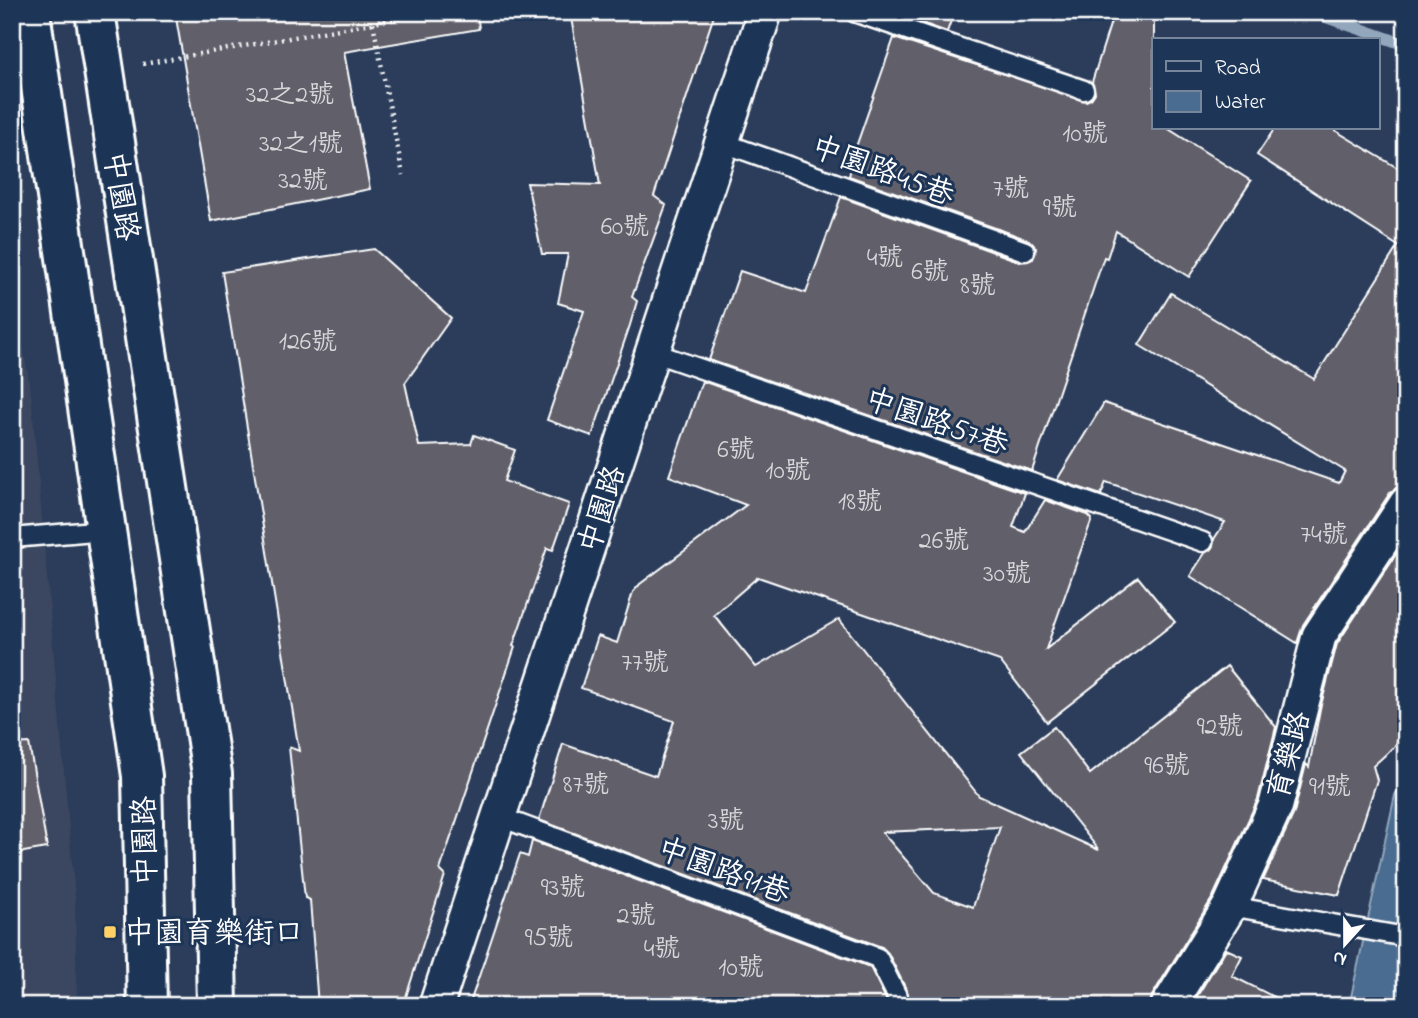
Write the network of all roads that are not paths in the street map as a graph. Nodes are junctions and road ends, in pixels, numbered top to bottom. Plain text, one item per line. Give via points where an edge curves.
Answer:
1 (30, 12) edge
2 (94, 12) edge
3 (765, 12) edge
4 (854, 12) edge
5 (1084, 90) dead end
6 (721, 142) junction
7 (1025, 251) dead end
8 (652, 352) junction
9 (1406, 504) edge
10 (106, 530) junction
11 (12, 538) edge
12 (1203, 542) dead end
13 (500, 817) junction
14 (1230, 906) junction
15 (1406, 937) edge
16 (147, 1006) edge
17 (217, 1006) edge
18 (436, 1006) edge
19 (896, 1006) edge
20 (1168, 1006) edge

1 - 10 main road, 中園路
2 - 17 main road, 中園路 via 212,774
3 - 6 street, 中園路
4 - 5 lane
6 - 7 lane, 中園路45巷
6 - 8 street, 中園路
8 - 12 lane, 中園路57巷
8 - 13 street, 中園路
9 - 14 street, 育樂路 via 1319,636 1276,805
10 - 11 lane
10 - 16 main road, 中園路 via 142,776
13 - 18 street, 中園路
13 - 19 lane, 中園路91巷 via 878,958 898,998
14 - 15 lane
14 - 20 street, 育樂路

